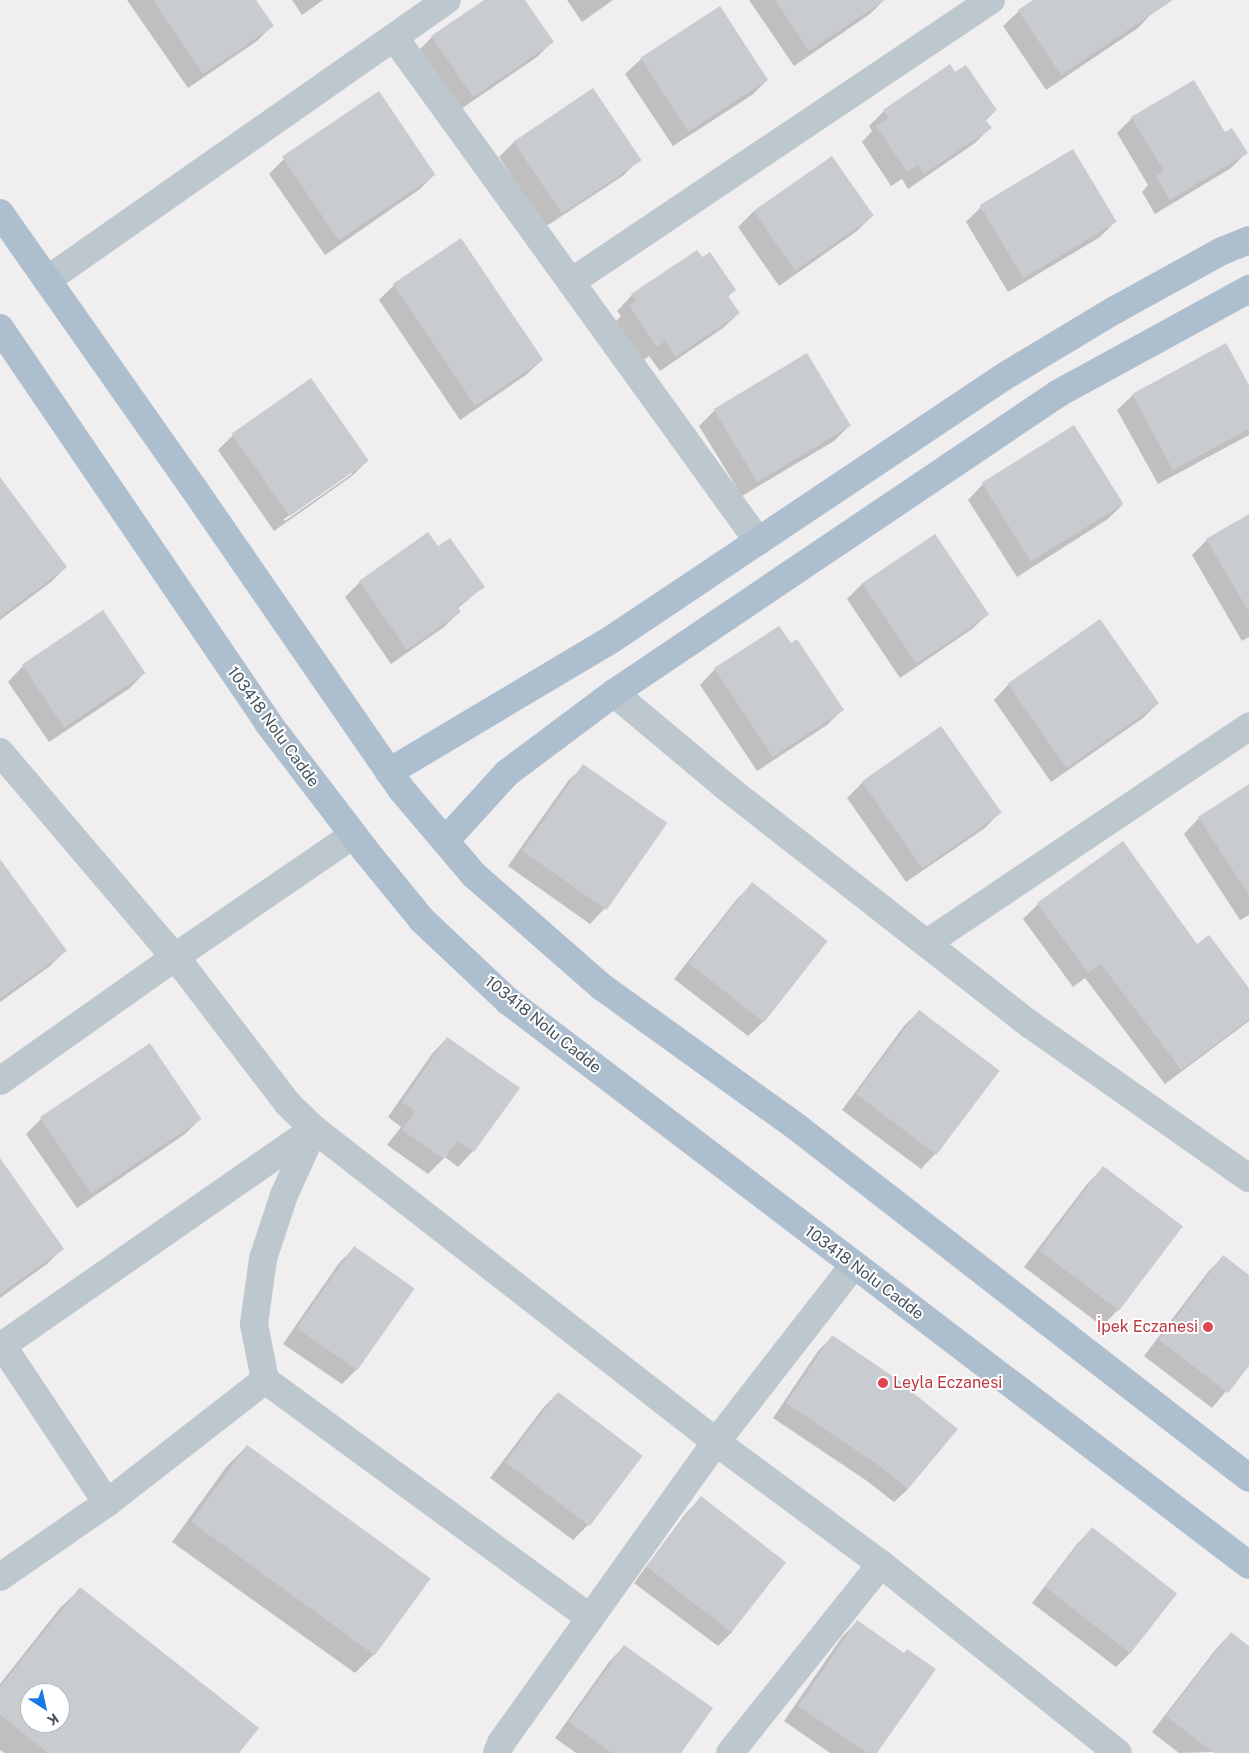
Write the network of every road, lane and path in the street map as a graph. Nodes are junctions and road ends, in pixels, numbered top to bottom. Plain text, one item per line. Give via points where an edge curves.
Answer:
1 (447, 0) edge
2 (991, 0) edge
3 (394, 37) junction
4 (0, 213) edge
5 (1249, 240) edge
6 (47, 280) junction
7 (571, 282) junction
8 (1249, 289) edge
9 (0, 328) edge
10 (758, 541) junction
11 (614, 694) junction
12 (1249, 727) edge
13 (0, 752) edge
14 (389, 772) junction
15 (353, 835) junction
16 (445, 841) junction
17 (927, 943) junction
18 (174, 957) junction
19 (0, 1081) edge
20 (314, 1130) junction
21 (1249, 1178) edge
22 (854, 1265) junction
23 (1, 1346) edge
24 (265, 1380) junction
25 (716, 1442) junction
26 (1249, 1478) edge
27 (107, 1503) junction
28 (881, 1564) junction
29 (1249, 1564) edge
30 (0, 1577) edge
31 (590, 1618) junction
32 (497, 1753) edge
33 (730, 1753) edge
34 (1118, 1753) edge

1 - 3 street
2 - 7 street
3 - 6 street
3 - 7 street
4 - 6 main road
5 - 10 main road via 1222,251 1115,310 1005,376
6 - 14 main road
7 - 10 street
8 - 11 main road via 1059,393
9 - 15 main road, 103418 Nolu Cadde via 268,723
10 - 14 main road via 612,639
11 - 16 main road via 506,773
11 - 17 street via 726,787
12 - 17 street
13 - 18 street
14 - 16 main road
15 - 18 street
15 - 22 main road, 103418 Nolu Cadde via 422,920 508,1000
16 - 26 main road via 474,875 602,987 798,1128
17 - 21 street via 1031,1025
18 - 19 street
18 - 20 street via 288,1104
20 - 23 street
20 - 24 street via 284,1196 263,1259 254,1324
20 - 25 street
22 - 25 street
22 - 29 main road, 103418 Nolu Cadde
23 - 27 street
24 - 27 street
24 - 31 street
25 - 28 street
25 - 31 street
27 - 30 street
28 - 33 street
28 - 34 street
31 - 32 street via 500,1743

